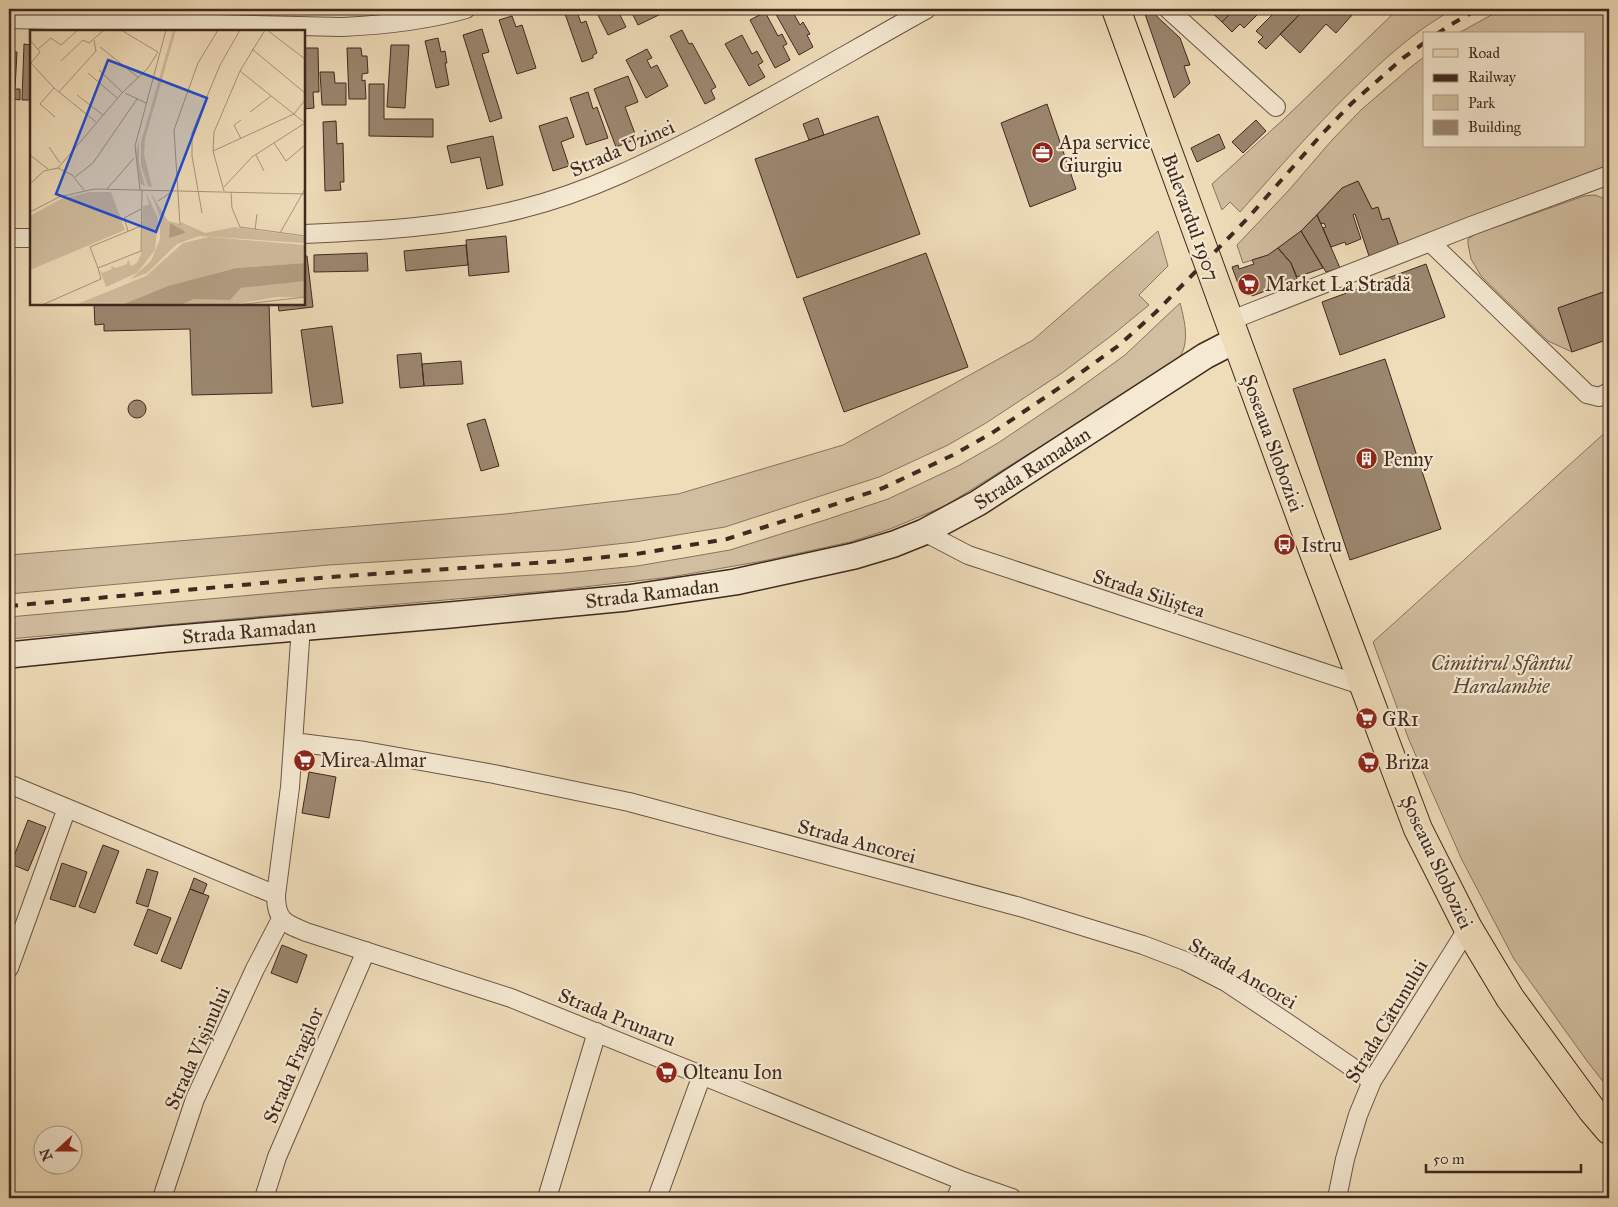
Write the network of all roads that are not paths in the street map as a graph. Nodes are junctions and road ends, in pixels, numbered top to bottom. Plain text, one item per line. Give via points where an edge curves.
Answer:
1 (466, 9) edge
2 (927, 9) edge
3 (1116, 9) edge
4 (1168, 9) edge
5 (9, 19) edge
6 (1276, 107) dead end
7 (1609, 175) edge
8 (305, 234) edge
9 (9, 238) edge
10 (30, 238) edge
11 (1430, 242) junction
12 (1232, 331) junction
13 (1609, 392) edge
14 (924, 532) junction
15 (301, 626) junction
16 (9, 655) edge
17 (1364, 686) junction
18 (294, 742) junction
19 (9, 784) edge
20 (67, 808) junction
21 (276, 895) junction
22 (281, 919) junction
23 (1468, 928) junction
24 (366, 951) junction
25 (9, 968) edge
26 (597, 1032) junction
27 (702, 1074) junction
28 (1372, 1081) junction
29 (1609, 1130) edge
30 (964, 1181) junction
31 (162, 1198) edge
32 (264, 1198) edge
33 (547, 1198) edge
34 (656, 1198) edge
35 (956, 1198) edge
36 (1012, 1198) edge
37 (1337, 1198) edge

1 - 5 street via 422,20 342,28
2 - 8 street, Strada Uzinei via 737,115 590,188 523,209 469,220 377,231
3 - 12 main road, Bulevardul 1907
4 - 6 street
7 - 11 street
9 - 10 street
11 - 12 street
11 - 13 street via 1587,394 1600,396
12 - 14 street, Strada Ramadan via 1199,360 978,504
12 - 17 main road, Șoseaua Sloboziei
14 - 15 street, Strada Ramadan via 854,556 688,590 459,614
14 - 17 street, Strada Siliștea via 968,554
15 - 16 street, Strada Ramadan
15 - 18 street
17 - 23 main road, Șoseaua Sloboziei via 1418,829
18 - 21 street
18 - 28 street, Strada Ancorei via 494,774 629,802 1020,907 1143,945 1226,982
19 - 20 street
20 - 21 street
20 - 25 street
21 - 22 street via 276,909
22 - 24 street, Strada Prunaru via 306,932
22 - 31 street, Strada Vișinului via 194,1099
23 - 28 street, Strada Cătunului
23 - 29 main road, Șoseaua Sloboziei via 1510,998
24 - 26 street, Strada Prunaru via 511,998
24 - 32 street, Strada Fragilor via 277,1157
26 - 27 street, Strada Prunaru
26 - 33 street
27 - 30 street, Strada Prunaru
27 - 34 street
28 - 37 street, Strada Cătunului via 1344,1159
30 - 35 street
30 - 36 street, Strada Prunaru

